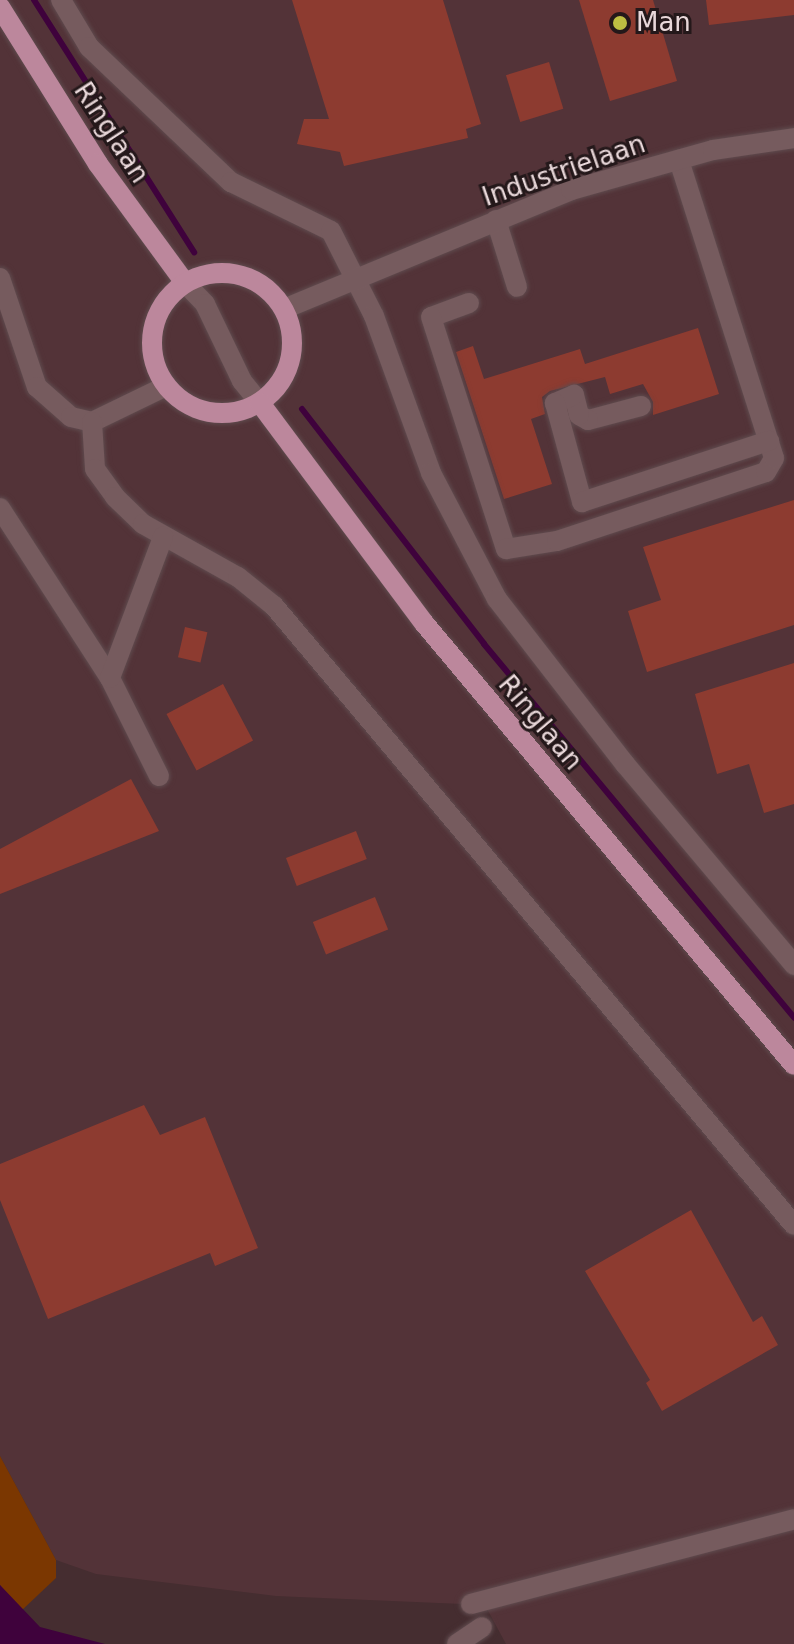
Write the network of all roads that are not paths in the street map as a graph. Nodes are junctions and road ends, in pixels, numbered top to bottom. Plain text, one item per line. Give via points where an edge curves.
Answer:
1 (61, 0) edge
2 (0, 7) edge
3 (794, 138) edge
4 (679, 160) junction
5 (496, 220) junction
6 (357, 276) junction
7 (0, 279) edge
8 (185, 283) junction
9 (517, 287) dead end
10 (469, 303) dead end
11 (284, 309) junction
12 (166, 386) junction
13 (260, 403) junction
14 (641, 406) dead end
15 (92, 422) junction
16 (769, 441) junction
17 (0, 508) edge
18 (163, 537) junction
19 (110, 678) junction
20 (159, 776) dead end
21 (794, 965) edge
22 (794, 1065) edge
23 (794, 1225) edge
24 (794, 1519) edge
25 (471, 1604) dead end
26 (482, 1627) dead end
27 (457, 1644) edge

1 - 6 street via 89,47 231,182 331,231
2 - 8 main road, Ringlaan via 98,164
3 - 4 street, Industrielaan
4 - 5 street, Industrielaan via 571,190
4 - 16 street
5 - 6 street, Industrielaan
5 - 9 street
6 - 11 street, Industrielaan
6 - 21 street, Ringlaan via 431,473 497,599 625,764
7 - 15 street via 37,387 71,417
8 - 11 main road via 214,274 246,277 274,295
8 - 12 main road via 160,312 153,333 153,352
8 - 13 street via 205,304 242,381
10 - 16 street via 431,317 506,549 557,541 766,472 774,458
11 - 13 main road via 292,332 292,357 282,381
12 - 13 main road via 200,410 220,414
12 - 15 street
13 - 22 main road, Ringlaan via 424,623
14 - 16 street via 588,420 579,415 574,395 555,403 582,502
15 - 18 street via 95,469 115,497
17 - 19 street
18 - 19 street
18 - 23 street via 238,577 274,606
19 - 20 street
24 - 25 street
26 - 27 street

